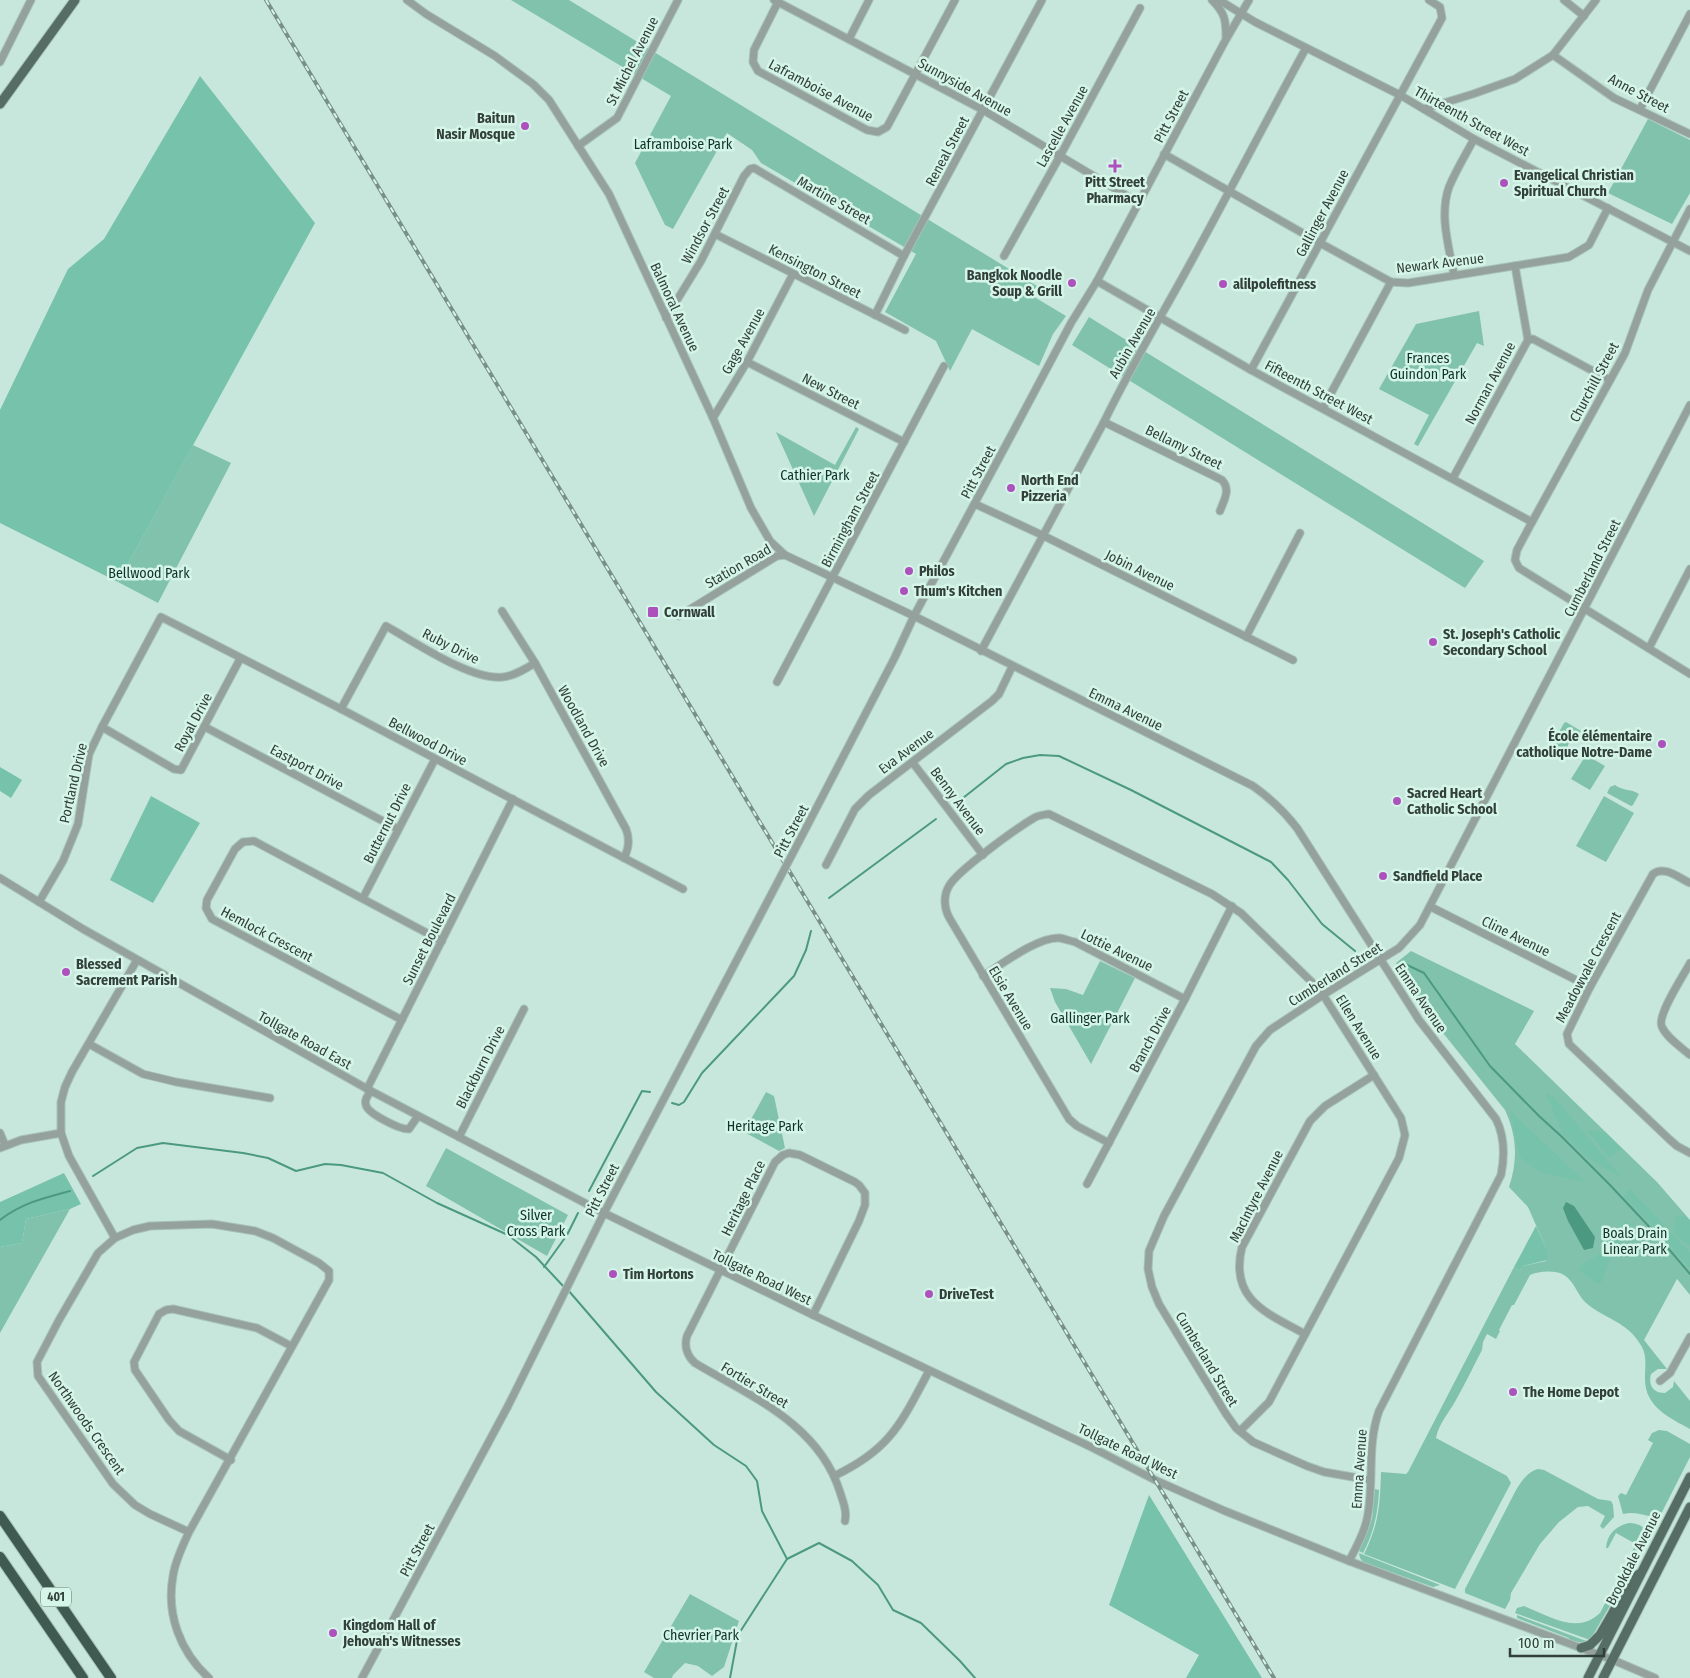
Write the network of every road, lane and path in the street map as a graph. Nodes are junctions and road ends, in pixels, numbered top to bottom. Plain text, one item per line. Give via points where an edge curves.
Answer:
1 (31, 0) edge
2 (75, 0) edge
3 (407, 0) edge
4 (678, 0) edge
5 (869, 0) edge
6 (956, 0) edge
7 (1042, 0) edge
8 (1212, 0) edge
9 (1219, 0) edge
10 (1249, 0) edge
11 (1430, 0) edge
12 (1564, 0) edge
13 (1596, 0) edge
14 (776, 1) edge
15 (1140, 8) dead end
16 (1241, 14) junction
17 (1690, 14) edge
18 (1584, 16) junction
19 (849, 39) junction
20 (1226, 39) junction
21 (1306, 48) junction
22 (1553, 55) junction
23 (0, 62) edge
24 (916, 74) junction
25 (1400, 95) junction
26 (0, 104) edge
27 (1424, 109) junction
28 (1640, 109) junction
29 (983, 110) junction
30 (1690, 134) edge
31 (1474, 139) junction
32 (578, 146) junction
33 (1164, 154) junction
34 (1060, 156) junction
35 (750, 169) joint
36 (1230, 191) junction
37 (1139, 203) junction
38 (1608, 208) junction
39 (1690, 209) edge
40 (715, 234) junction
41 (1673, 242) junction
42 (1320, 243) junction
43 (1690, 251) edge
44 (904, 256) junction
45 (1004, 256) dead end
46 (1514, 266) junction
47 (793, 274) junction
48 (1454, 275) junction
49 (1097, 281) junction
50 (1391, 282) junction
51 (875, 315) junction
52 (1162, 317) junction
53 (666, 318) junction
54 (905, 330) dead end
55 (1528, 340) junction
56 (747, 362) junction
57 (944, 366) dead end
58 (1251, 370) junction
59 (1610, 380) junction
60 (1690, 405) edge
61 (1324, 408) junction
62 (712, 418) junction
63 (1104, 422) junction
64 (904, 442) junction
65 (1453, 478) junction
66 (975, 504) junction
67 (1220, 511) dead end
68 (1532, 522) junction
69 (1300, 533) dead end
70 (1042, 535) junction
71 (785, 555) junction
72 (1690, 568) edge
73 (833, 577) junction
74 (1585, 609) junction
75 (502, 611) dead end
76 (679, 616) dead end
77 (914, 616) junction
78 (162, 617) joint
79 (1246, 637) junction
80 (1649, 648) junction
81 (981, 651) junction
82 (240, 659) junction
83 (1293, 660) dead end
84 (535, 663) junction
85 (1012, 666) junction
86 (1690, 674) edge
87 (777, 682) dead end
88 (341, 710) junction
89 (102, 727) junction
90 (205, 727) junction
91 (435, 759) junction
92 (913, 763) junction
93 (513, 799) junction
94 (398, 829) junction
95 (983, 855) junction
96 (624, 858) junction
97 (826, 865) dead end
98 (0, 878) edge
99 (1690, 883) edge
100 (683, 889) dead end
101 (363, 898) junction
102 (39, 902) junction
103 (1232, 906) junction
104 (1431, 907) junction
105 (442, 941) junction
106 (137, 960) junction
107 (1380, 961) junction
108 (1690, 963) edge
109 (983, 976) junction
110 (1590, 987) junction
111 (1323, 995) junction
112 (1185, 999) junction
113 (524, 1009) dead end
114 (402, 1020) junction
115 (89, 1044) junction
116 (1690, 1055) edge
117 (1374, 1076) junction
118 (368, 1090) junction
119 (270, 1098) dead end
120 (418, 1116) junction
121 (0, 1132) edge
122 (60, 1133) junction
123 (459, 1137) junction
124 (1109, 1143) junction
125 (3, 1147) edge
126 (1690, 1154) edge
127 (1087, 1184) dead end
128 (604, 1213) junction
129 (115, 1238) junction
130 (721, 1271) junction
131 (813, 1315) junction
132 (1305, 1334) junction
133 (1690, 1337) edge
134 (291, 1346) junction
135 (929, 1371) junction
136 (1660, 1381) dead end
137 (1240, 1431) junction
138 (230, 1460) junction
139 (834, 1476) junction
140 (1690, 1478) edge
141 (1370, 1480) junction
142 (1690, 1507) edge
143 (0, 1516) edge
144 (845, 1521) dead end
145 (190, 1532) junction
146 (0, 1557) edge
147 (1349, 1561) junction
148 (1641, 1572) junction
149 (1581, 1648) junction
150 (1600, 1655) junction
151 (1613, 1660) junction
152 (83, 1678) edge
153 (111, 1678) edge
154 (209, 1678) edge
155 (362, 1678) edge
156 (1588, 1678) edge
157 (1603, 1678) edge
158 (1655, 1678) edge

1 - 23 street
2 - 26 main road
3 - 32 street, Balmoral Avenue via 534,84 549,100
4 - 32 street, St Michel Avenue via 617,118
5 - 19 street
6 - 24 street
7 - 29 street, Reneal Street
8 - 20 street via 1224,17
9 - 16 street, Thirteenth Street West
10 - 16 street, Pitt Street
11 - 25 street, Gallinger Avenue via 1440,7 1442,18
12 - 18 street
13 - 18 street
14 - 19 street, Sunnyside Avenue
14 - 24 street, Laframboise Avenue via 754,50 753,62 758,71 867,130 878,132 887,127
15 - 34 street, Lascelle Avenue
16 - 20 street, Pitt Street
16 - 21 street, Thirteenth Street West
17 - 28 street
18 - 22 street
19 - 24 street, Sunnyside Avenue
20 - 33 street, Pitt Street
21 - 25 street, Thirteenth Street West
21 - 36 street, Aubin Avenue
22 - 27 street via 1515,79
22 - 28 street, Anne Street via 1614,98
24 - 29 street, Sunnyside Avenue
25 - 27 street, Thirteenth Street West
25 - 42 street, Gallinger Avenue
27 - 31 street, Thirteenth Street West
28 - 30 street, Anne Street
29 - 34 street, Sunnyside Avenue
29 - 44 street, Reneal Street
31 - 38 street, Thirteenth Street West
31 - 48 street via 1449,187 1446,201 1446,228
32 - 53 street, Balmoral Avenue via 609,194
33 - 36 street
33 - 37 street, Pitt Street
34 - 37 street, Sunnyside Avenue
34 - 45 street, Lascelle Avenue
35 - 40 street, Windsor Street
35 - 44 street, Martine Street via 754,168
36 - 42 street
36 - 52 street, Aubin Avenue
37 - 49 street, Pitt Street
38 - 41 street, Thirteenth Street West
38 - 46 street, Newark Avenue via 1589,245 1569,257
39 - 41 street, Churchill Street
40 - 47 street, Kensington Street
40 - 53 street, Windsor Street
41 - 43 street, Thirteenth Street West
41 - 59 street, Churchill Street via 1648,290 1625,353
42 - 50 street
42 - 58 street, Gallinger Avenue
44 - 51 street, Reneal Street
46 - 48 street, Newark Avenue
46 - 55 street, Norman Avenue
47 - 51 street, Kensington Street
47 - 56 street, Gage Avenue
48 - 50 street, Newark Avenue via 1408,283
49 - 52 street, Fifteenth Street West
49 - 66 street, Pitt Street
50 - 61 street, Newark Avenue
51 - 54 street, Kensington Street
52 - 58 street, Fifteenth Street West
52 - 63 street, Aubin Avenue
53 - 62 street, Balmoral Avenue
55 - 59 street via 1533,339
55 - 65 street, Norman Avenue
56 - 62 street, Gage Avenue
56 - 64 street, New Street
57 - 64 street, Birmingham Street
58 - 61 street, Fifteenth Street West
59 - 68 street, Churchill Street
60 - 74 street, Cumberland Street
61 - 65 street, Fifteenth Street West
62 - 71 street, Balmoral Avenue via 752,508 770,541
63 - 67 street, Bellamy Street via 1222,480 1227,493
63 - 70 street, Aubin Avenue
64 - 73 street, Birmingham Street
65 - 68 street, Fifteenth Street West
66 - 70 street, Jobin Avenue
66 - 77 street, Pitt Street
68 - 74 street, Churchill Street via 1514,560 1519,568
69 - 79 street
70 - 79 street, Jobin Avenue
70 - 81 street, Aubin Avenue
71 - 73 street, Balmoral Avenue
71 - 76 street, Station Road via 777,556
72 - 80 street
73 - 77 street, Balmoral Avenue
73 - 87 street, Birmingham Street
74 - 80 street
74 - 104 street, Cumberland Street
75 - 84 street, Woodland Drive
77 - 81 street, Emma Avenue
77 - 128 street, Pitt Street, bridge
78 - 82 street, Bellwood Drive
78 - 89 street, Portland Drive
79 - 83 street, Jobin Avenue
80 - 86 street
81 - 85 street, Emma Avenue
82 - 88 street, Bellwood Drive
82 - 90 street, Royal Drive
84 - 88 street, Ruby Drive via 503,678 479,675 386,626
84 - 96 street, Woodland Drive via 626,829 629,837
85 - 92 street, Eva Avenue via 999,694 992,701
85 - 107 street, Emma Avenue via 1245,782 1268,797 1296,828
88 - 91 street, Bellwood Drive
89 - 90 street, Royal Drive via 181,770
89 - 102 street, Portland Drive via 89,754 78,824 63,861
90 - 94 street, Eastport Drive
91 - 93 street, Bellwood Drive
91 - 94 street, Butternut Drive
92 - 95 street, Benny Avenue
92 - 97 street, Eva Avenue via 859,804
93 - 96 street, Bellwood Drive
93 - 105 street, Sunset Boulevard
94 - 101 street, Butternut Drive
95 - 103 street, Ellen Avenue via 1036,816 1049,814
95 - 109 street, Elsie Avenue via 949,885 945,901 946,912
96 - 100 street, Bellwood Drive
98 - 102 street, Tollgate Road East
99 - 110 street, Meadowvale Crescent via 1665,871 1653,874
101 - 105 street, Hemlock Crescent
101 - 114 street, Hemlock Crescent via 257,842 248,841 235,849 207,900 206,908 212,919
102 - 106 street, Tollgate Road East
103 - 111 street, Ellen Avenue
103 - 112 street, Branch Drive
104 - 107 street, Cumberland Street via 1407,941
104 - 110 street, Cline Avenue
105 - 114 street, Sunset Boulevard
106 - 115 street
106 - 118 street, Tollgate Road East
107 - 111 street, Cumberland Street
107 - 141 street, Emma Avenue via 1419,1020 1496,1119 1504,1158 1494,1190 1381,1407 1373,1428
108 - 116 street via 1660,1022
109 - 112 street, Lottie Avenue via 1046,939 1061,938 1075,942
109 - 124 street, Elsie Avenue via 1069,1119
110 - 126 street, Meadowvale Crescent via 1568,1030 1570,1044 1669,1139
111 - 117 street, Ellen Avenue
111 - 137 street, Cumberland Street via 1270,1030 1258,1042 1164,1216 1149,1251 1148,1269 1159,1304 1226,1414
112 - 124 street, Branch Drive
113 - 123 street, Blackburn Drive
114 - 118 street, Sunset Boulevard
115 - 119 street via 143,1074
115 - 122 street via 64,1090
117 - 132 street, Ellen Avenue via 1401,1117 1405,1135 1403,1146
117 - 132 street, MacIntyre Avenue via 1325,1106 1310,1121 1242,1248 1239,1266 1249,1298 1262,1311
118 - 120 street, Tollgate Road East
118 - 120 street via 365,1104 368,1111 400,1129 409,1129
120 - 123 street, Tollgate Road East
121 - 125 street
122 - 125 street
122 - 129 street via 68,1156
123 - 128 street, Tollgate Road East
124 - 127 street, Branch Drive
128 - 130 street, Tollgate Road West
128 - 155 street, Pitt Street via 508,1406
129 - 134 street, Northwoods Crescent via 150,1226 212,1224 255,1231 319,1263 329,1271 329,1280
129 - 145 street, Northwoods Crescent via 98,1253 59,1320 37,1362 38,1376 113,1484 135,1505
130 - 131 street, Tollgate Road West
130 - 131 street, Heritage Place via 775,1162 783,1154 800,1155 855,1182 866,1198 859,1221
130 - 139 street, Fortier Street via 687,1336 687,1353 695,1363 794,1424 820,1450
131 - 135 street, Tollgate Road West
132 - 137 street, Ellen Avenue via 1269,1402
133 - 136 street via 1670,1373
134 - 138 street
134 - 138 street via 257,1328 173,1309 159,1314 134,1362 135,1370 179,1431
135 - 139 street via 891,1436 868,1457
135 - 147 street, Tollgate Road West via 1155,1480
137 - 141 street, Cumberland Street via 1254,1442 1307,1466
138 - 145 street
139 - 144 street, Fortier Street via 846,1512
140 - 148 main road, Brookdale Avenue
141 - 147 street, Emma Avenue via 1366,1524
142 - 151 main road, Brookdale Avenue
143 - 153 highway, 401
145 - 154 street via 173,1574 172,1610 183,1646
146 - 152 highway, 401
147 - 149 street, Tollgate Road West
148 - 149 main road via 1629,1582 1600,1635 1590,1645
148 - 150 main road, Brookdale Avenue
149 - 150 street, Tollgate Road West
150 - 151 street, Tollgate Road West
150 - 156 main road, Brookdale Avenue
151 - 157 main road, Brookdale Avenue
151 - 158 street, Tollgate Road West

